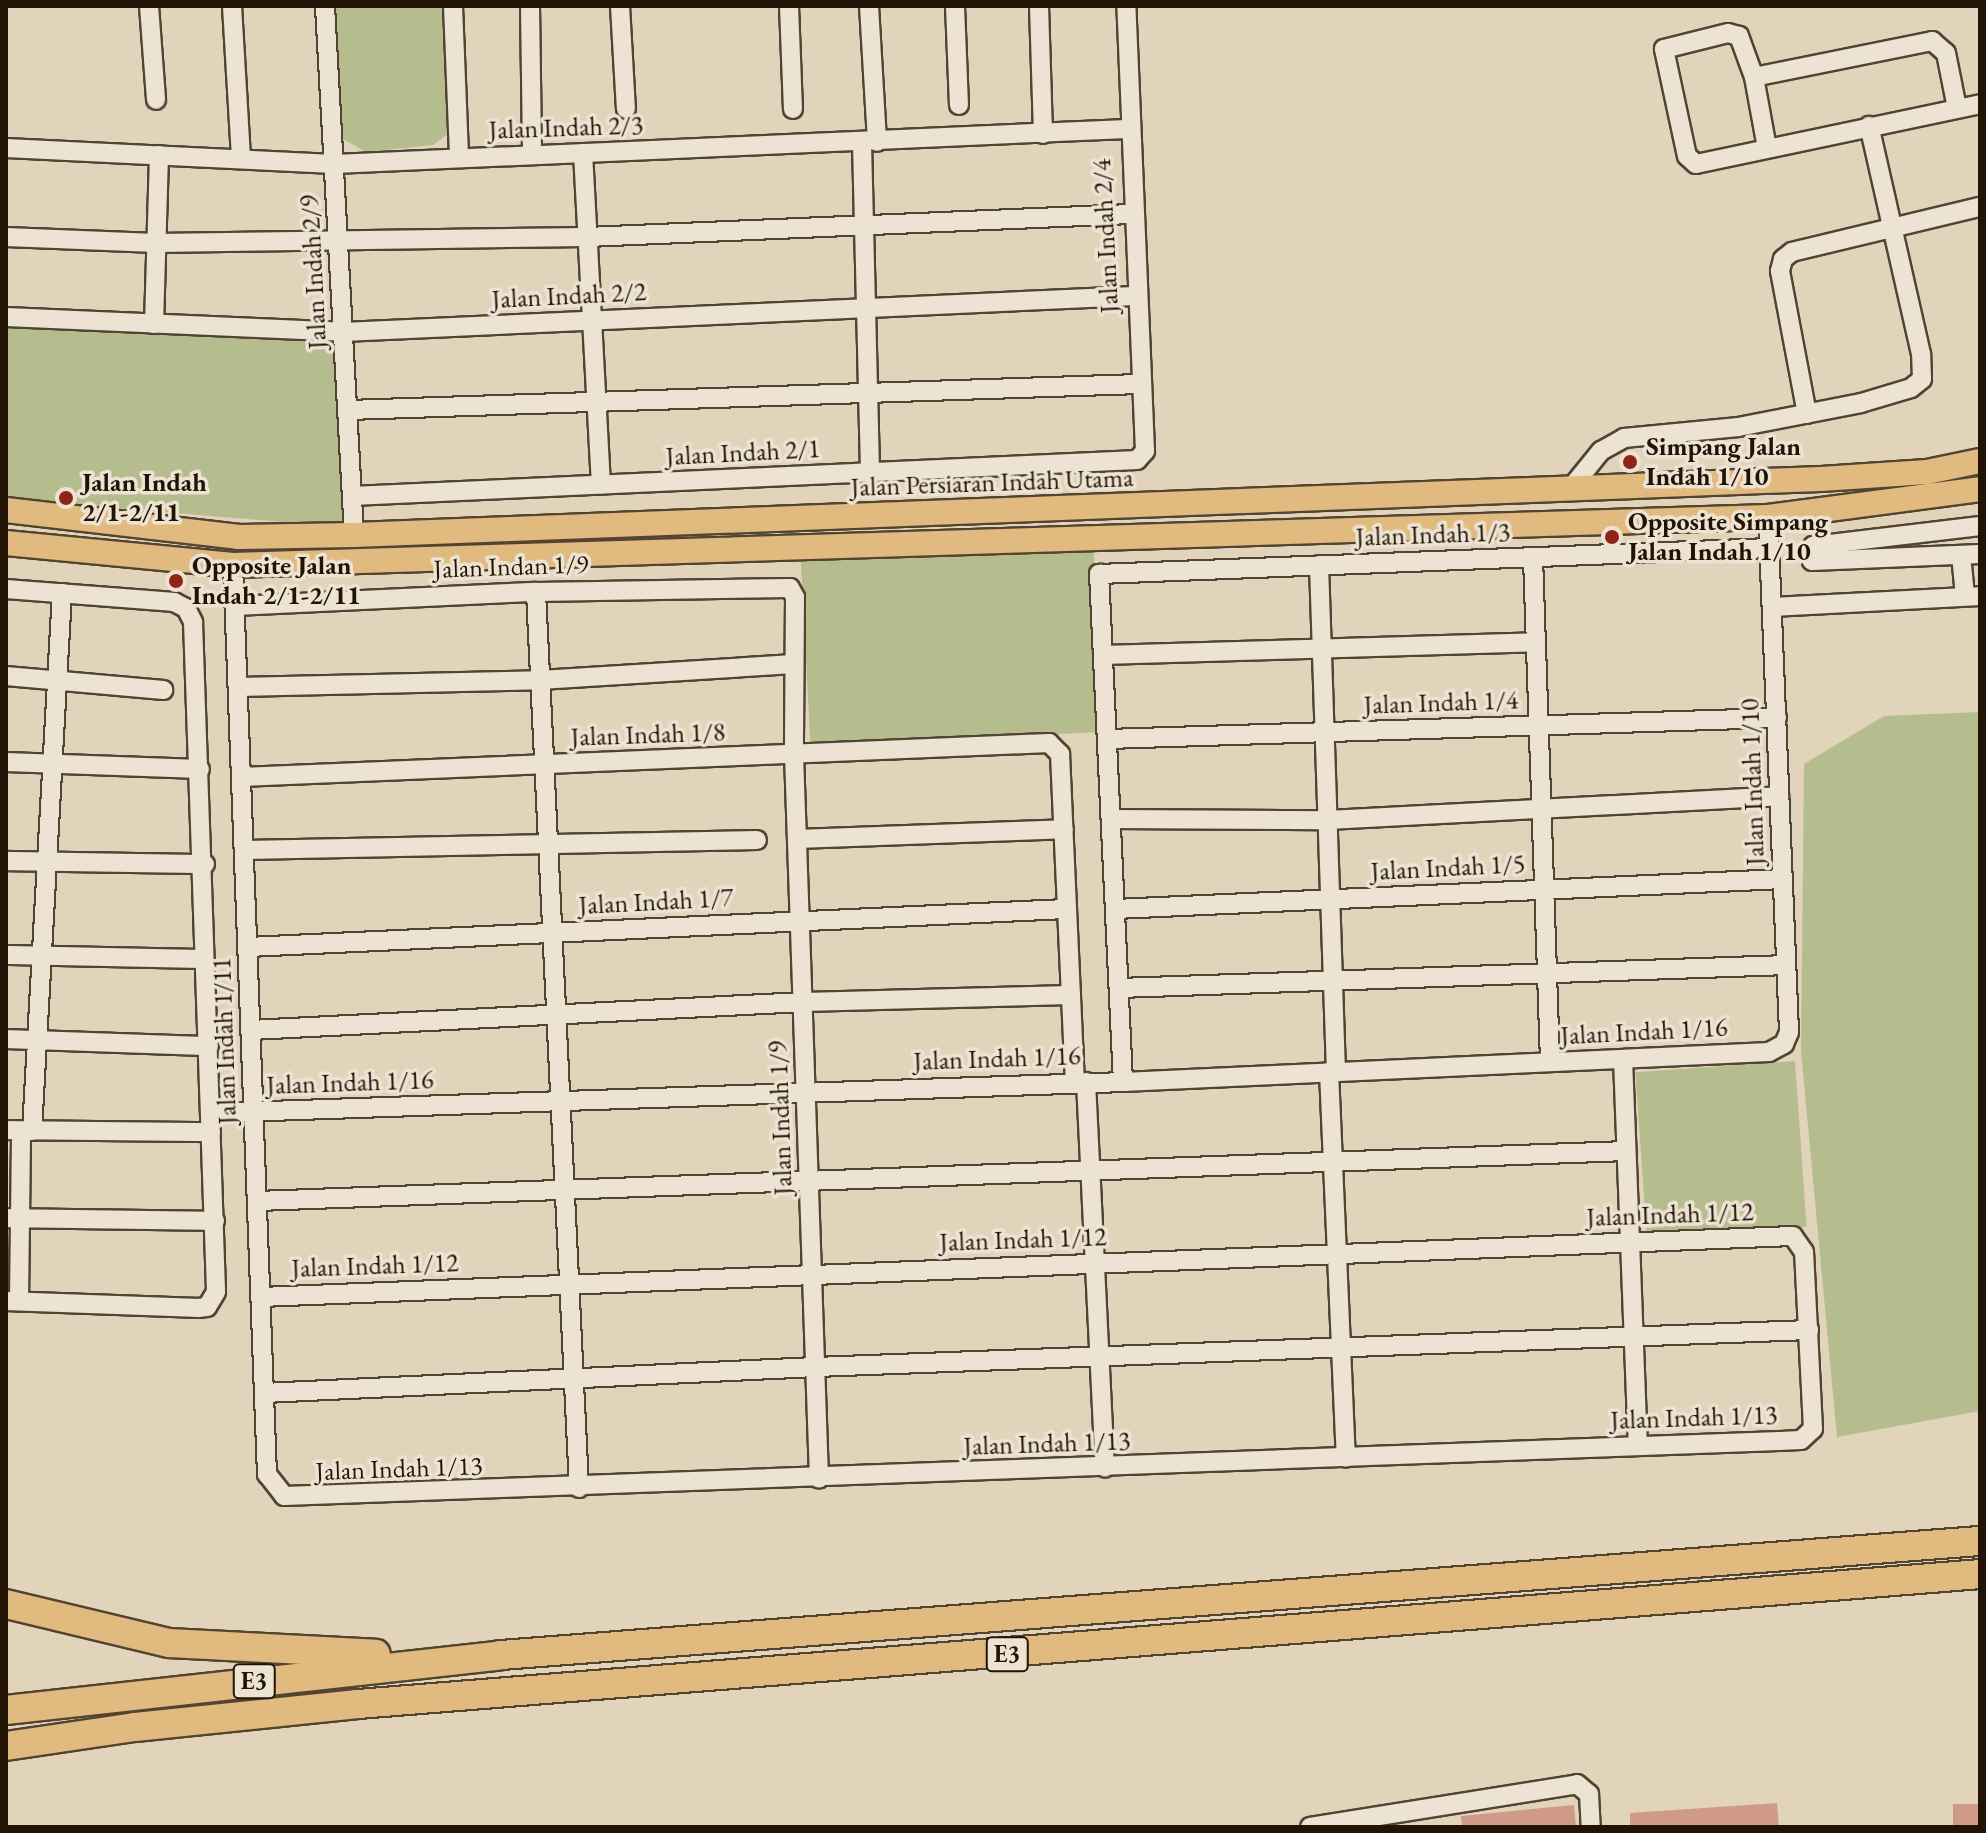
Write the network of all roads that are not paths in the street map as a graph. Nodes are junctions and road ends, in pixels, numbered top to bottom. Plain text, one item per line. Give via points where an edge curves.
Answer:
1 (149, 6) edge
2 (232, 6) edge
3 (325, 6) edge
4 (453, 6) edge
5 (530, 6) edge
6 (620, 6) edge
7 (789, 6) edge
8 (869, 6) edge
9 (955, 6) edge
10 (1039, 6) edge
11 (1126, 6) edge
12 (1754, 77) junction
13 (156, 100) dead end
14 (1980, 104) edge
15 (959, 105) dead end
16 (1957, 108) junction
17 (626, 109) dead end
18 (793, 109) dead end
19 (1869, 126) junction
20 (1127, 129) junction
21 (1043, 134) junction
22 (870, 143) junction
23 (6, 148) edge
24 (1767, 148) junction
25 (583, 153) junction
26 (159, 155) junction
27 (532, 155) junction
28 (459, 158) junction
29 (241, 159) junction
30 (334, 164) junction
31 (1980, 207) edge
32 (1131, 214) junction
33 (864, 226) junction
34 (1893, 228) junction
35 (6, 237) edge
36 (587, 237) junction
37 (338, 242) junction
38 (156, 243) junction
39 (1134, 296) junction
40 (866, 308) junction
41 (6, 317) edge
42 (592, 321) junction
43 (154, 324) junction
44 (343, 332) junction
45 (1140, 384) junction
46 (868, 393) junction
47 (597, 406) junction
48 (348, 410) junction
49 (1807, 414) junction
50 (1137, 460) joint
51 (1980, 461) edge
52 (870, 474) junction
53 (1821, 479) junction
54 (1700, 483) junction
55 (601, 485) junction
56 (1571, 488) junction
57 (1980, 489) edge
58 (352, 496) junction
59 (6, 510) edge
60 (1768, 517) junction
61 (1980, 526) edge
62 (194, 531) junction
63 (354, 535) junction
64 (271, 536) junction
65 (6, 543) edge
66 (1770, 548) junction
67 (1971, 554) edge
68 (1533, 557) junction
69 (233, 565) junction
70 (1319, 565) junction
71 (790, 588) joint
72 (6, 589) edge
73 (536, 592) junction
74 (62, 593) junction
75 (1973, 596) edge
76 (235, 606) junction
77 (1772, 607) junction
78 (1536, 642) junction
79 (1322, 648) junction
80 (1103, 655) junction
81 (793, 664) junction
82 (6, 676) edge
83 (540, 680) junction
84 (55, 681) junction
85 (238, 687) junction
86 (163, 690) dead end
87 (1777, 718) junction
88 (1539, 726) junction
89 (1324, 733) junction
90 (1107, 739) junction
91 (794, 755) junction
92 (6, 762) edge
93 (48, 765) junction
94 (544, 765) junction
95 (200, 769) junction
96 (241, 777) junction
97 (1779, 796) junction
98 (1541, 807) junction
99 (1111, 819) junction
100 (1328, 820) junction
101 (1064, 829) junction
102 (797, 839) junction
103 (757, 840) dead end
104 (548, 841) junction
105 (244, 850) junction
106 (6, 861) edge
107 (45, 862) junction
108 (205, 864) junction
109 (1783, 879) junction
110 (1544, 889) junction
111 (1330, 899) junction
112 (1067, 909) junction
113 (1115, 909) junction
114 (800, 922) junction
115 (552, 933) junction
116 (248, 947) junction
117 (6, 955) edge
118 (43, 957) junction
119 (204, 959) junction
120 (1786, 965) junction
121 (1547, 974) junction
122 (1333, 981) junction
123 (1119, 988) junction
124 (1071, 995) junction
125 (803, 1002) junction
126 (556, 1013) junction
127 (251, 1030) junction
128 (6, 1039) edge
129 (35, 1040) junction
130 (1784, 1044) joint
131 (209, 1046) junction
132 (1623, 1059) junction
133 (1550, 1062) junction
134 (1333, 1072) junction
135 (1081, 1082) junction
136 (1123, 1082) junction
137 (806, 1092) junction
138 (560, 1102) junction
139 (254, 1113) junction
140 (210, 1122) junction
141 (19, 1131) edge
142 (1626, 1151) junction
143 (1333, 1164) junction
144 (1092, 1174) junction
145 (809, 1184) junction
146 (565, 1192) junction
147 (257, 1201) junction
148 (13, 1218) edge
149 (215, 1221) junction
150 (1630, 1242) junction
151 (1337, 1254) junction
152 (1096, 1264) junction
153 (812, 1275) junction
154 (569, 1284) junction
155 (261, 1297) junction
156 (12, 1301) edge
157 (1809, 1330) junction
158 (1634, 1339) junction
159 (1341, 1349) junction
160 (1101, 1357) junction
161 (815, 1367) junction
162 (574, 1378) junction
163 (264, 1393) junction
164 (1638, 1446) junction
165 (1346, 1458) junction
166 (1105, 1468) junction
167 (819, 1479) junction
168 (579, 1488) junction
169 (295, 1499) joint
170 (1980, 1541) edge
171 (1980, 1574) edge
172 (6, 1604) edge
173 (501, 1655) junction
174 (6, 1710) edge
175 (6, 1748) edge
176 (1310, 1827) edge
177 (1591, 1827) edge

1 - 13 street
2 - 29 street
3 - 30 street, Jalan Indah 2/9
4 - 28 street
5 - 27 street
6 - 17 street
7 - 18 street
8 - 22 street
9 - 15 street
10 - 21 street
11 - 20 street, Jalan Indah 2/4
12 - 16 street via 1932,41 1946,53
12 - 24 street
12 - 24 street via 1739,36 1728,33 1664,49 1687,156 1696,164
14 - 16 street
16 - 19 street
19 - 24 street
19 - 34 street
20 - 21 street, Jalan Indah 2/3
20 - 32 street, Jalan Indah 2/4
21 - 22 street, Jalan Indah 2/3
22 - 25 street, Jalan Indah 2/3
22 - 33 street
23 - 26 street, Jalan Indah 2/3
25 - 27 street, Jalan Indah 2/3
25 - 36 street
26 - 29 street, Jalan Indah 2/3
26 - 38 street
27 - 28 street, Jalan Indah 2/3
28 - 30 street, Jalan Indah 2/3
29 - 30 street, Jalan Indah 2/3
30 - 37 street, Jalan Indah 2/9
31 - 34 street
32 - 33 street
32 - 39 street, Jalan Indah 2/4
33 - 36 street
33 - 40 street
34 - 49 street via 1792,252 1783,259 1780,271
34 - 49 street via 1922,379 1911,388
35 - 38 street
36 - 37 street
36 - 42 street
37 - 38 street
37 - 44 street, Jalan Indah 2/9
38 - 43 street
39 - 40 street, Jalan Indah 2/2
39 - 45 street, Jalan Indah 2/4
40 - 42 street, Jalan Indah 2/2
40 - 46 street
41 - 43 street, Jalan Indah 2/2
42 - 44 street, Jalan Indah 2/2
42 - 47 street
43 - 44 street, Jalan Indah 2/2
44 - 48 street, Jalan Indah 2/9
45 - 46 street
45 - 50 street, Jalan Indah 2/4 via 1145,451
46 - 47 street
46 - 52 street
47 - 48 street
47 - 55 street
48 - 58 street, Jalan Indah 2/9
49 - 56 street via 1624,438 1601,451
50 - 52 street, Jalan Indah 2/1
51 - 53 main road, Jalan Persiaran Indah Utama via 1927,472
52 - 55 street, Jalan Indah 2/1
53 - 54 main road, Jalan Persiaran Indah Utama
53 - 60 main road via 1785,492
54 - 56 main road, Jalan Persiaran Indah Utama
54 - 60 main road via 1748,494
55 - 58 street, Jalan Indah 2/1
56 - 63 main road, Jalan Persiaran Indah Utama
57 - 60 main road
58 - 63 street, Jalan Indah 2/9
59 - 62 main road, Jalan Persiaran Indah Utama
60 - 66 street, Jalan Indah 1/10
60 - 69 main road
61 - 67 street via 1813,546 1812,561
62 - 64 main road, Jalan Persiaran Indah Utama
62 - 69 main road via 227,554
63 - 64 main road, Jalan Persiaran Indah Utama
64 - 69 main road via 238,555
65 - 69 main road
66 - 68 street, Jalan Indah 1/3
66 - 77 street, Jalan Indah 1/10
67 - 75 street
68 - 70 street, Jalan Indah 1/3
68 - 78 street
69 - 76 street, Jalan Indah 1/11
70 - 79 street
70 - 80 street, Jalan Indah 1/3 via 1099,574
71 - 73 street, Jalan Indan 1/9
71 - 81 street, Jalan Indah 1/9 via 795,597
72 - 74 street
73 - 76 street, Jalan Indan 1/9
73 - 83 street
74 - 84 street
74 - 95 street, Jalan Indah 1/11 via 174,602 186,608 193,622
75 - 77 street
76 - 85 street, Jalan Indah 1/11
77 - 87 street, Jalan Indah 1/10
78 - 79 street
78 - 88 street
79 - 80 street
79 - 89 street
80 - 90 street
81 - 83 street
81 - 91 street, Jalan Indah 1/9
82 - 84 street
83 - 85 street
83 - 94 street
84 - 86 street
84 - 93 street
85 - 96 street, Jalan Indah 1/11
87 - 88 street, Jalan Indah 1/4
87 - 97 street, Jalan Indah 1/10
88 - 89 street, Jalan Indah 1/4
88 - 98 street
89 - 90 street, Jalan Indah 1/4
89 - 100 street
90 - 99 street
91 - 94 street, Jalan Indah 1/8
91 - 101 street, Jalan Indah 1/8 via 1056,747
91 - 102 street, Jalan Indah 1/9
92 - 93 street
93 - 95 street
93 - 107 street
94 - 96 street, Jalan Indah 1/8
94 - 104 street
95 - 108 street, Jalan Indah 1/11
96 - 105 street, Jalan Indah 1/11
97 - 98 street
97 - 109 street, Jalan Indah 1/10
98 - 100 street
98 - 110 street
99 - 100 street
99 - 113 street
100 - 111 street
101 - 102 street
101 - 112 street
102 - 114 street, Jalan Indah 1/9
103 - 104 street
104 - 105 street
104 - 115 street
105 - 116 street, Jalan Indah 1/11
106 - 107 street
107 - 108 street
107 - 118 street
108 - 119 street, Jalan Indah 1/11
109 - 110 street, Jalan Indah 1/5
109 - 120 street, Jalan Indah 1/10
110 - 111 street, Jalan Indah 1/5
110 - 121 street
111 - 113 street, Jalan Indah 1/5
111 - 122 street
112 - 114 street, Jalan Indah 1/7
112 - 124 street
113 - 123 street
114 - 115 street, Jalan Indah 1/7
114 - 125 street, Jalan Indah 1/9
115 - 116 street, Jalan Indah 1/7
115 - 126 street
116 - 127 street, Jalan Indah 1/11
117 - 118 street
118 - 119 street
118 - 129 street
119 - 131 street, Jalan Indah 1/11
120 - 121 street
120 - 130 street, Jalan Indah 1/10 via 1789,1032
121 - 122 street
121 - 133 street
122 - 123 street
122 - 134 street
123 - 136 street
124 - 125 street
124 - 135 street
125 - 126 street
125 - 137 street, Jalan Indah 1/9
126 - 127 street
126 - 138 street
127 - 139 street, Jalan Indah 1/11
128 - 129 street
129 - 131 street
129 - 141 street
130 - 132 street, Jalan Indah 1/16 via 1769,1052
131 - 140 street, Jalan Indah 1/11
132 - 133 street, Jalan Indah 1/16
132 - 142 street
133 - 134 street, Jalan Indah 1/16
134 - 136 street, Jalan Indah 1/16
134 - 143 street
135 - 136 street, Jalan Indah 1/16
135 - 137 street, Jalan Indah 1/16
135 - 144 street
137 - 138 street, Jalan Indah 1/16
137 - 145 street, Jalan Indah 1/9
138 - 139 street, Jalan Indah 1/16
138 - 146 street
139 - 140 street, Jalan Indah 1/16
139 - 147 street, Jalan Indah 1/11
140 - 141 street, Jalan Indah 1/16
140 - 149 street, Jalan Indah 1/11
141 - 148 street
142 - 143 street
142 - 150 street
143 - 144 street
143 - 151 street
144 - 145 street
144 - 152 street
145 - 146 street
145 - 153 street, Jalan Indah 1/9
146 - 147 street
146 - 154 street
147 - 155 street, Jalan Indah 1/11
148 - 149 street
148 - 156 street
149 - 156 street, Jalan Indah 1/11 via 216,1292 207,1307
150 - 151 street, Jalan Indah 1/12
150 - 157 street, Jalan Indah 1/12 via 1798,1239 1804,1252
150 - 158 street
151 - 152 street, Jalan Indah 1/12
151 - 159 street
152 - 153 street, Jalan Indah 1/12
152 - 160 street
153 - 154 street, Jalan Indah 1/12
153 - 161 street, Jalan Indah 1/9
154 - 155 street, Jalan Indah 1/12
154 - 162 street
155 - 163 street, Jalan Indah 1/11
157 - 158 street
157 - 164 street, Jalan Indah 1/13 via 1813,1429 1801,1440
158 - 159 street
158 - 164 street
159 - 160 street
159 - 165 street
160 - 161 street
160 - 166 street
161 - 162 street
161 - 167 street, Jalan Indah 1/9
162 - 163 street
162 - 168 street
163 - 169 street, Jalan Indah 1/11 via 267,1474 276,1491
164 - 165 street, Jalan Indah 1/13
165 - 166 street, Jalan Indah 1/13
166 - 167 street, Jalan Indah 1/13
167 - 168 street, Jalan Indah 1/13
168 - 169 street, Jalan Indah 1/13
170 - 173 highway, E3
171 - 175 highway, E3 via 358,1704
172 - 173 highway via 169,1643 385,1655
173 - 174 highway, E3
176 - 177 street via 1577,1784 1589,1794

